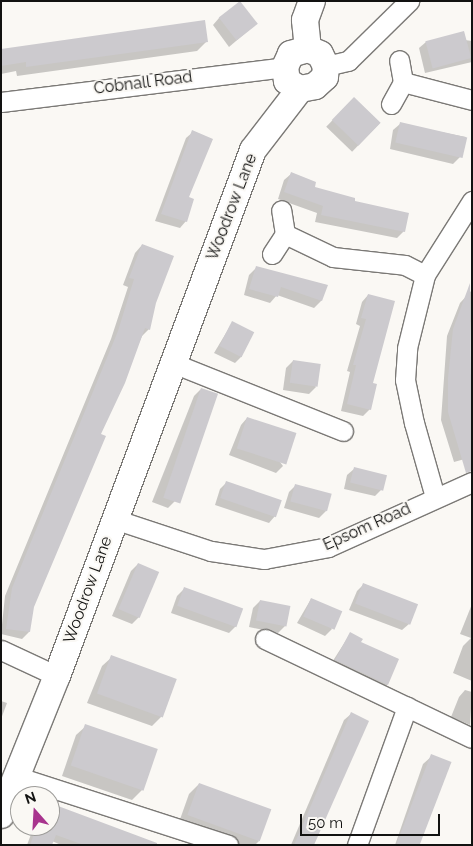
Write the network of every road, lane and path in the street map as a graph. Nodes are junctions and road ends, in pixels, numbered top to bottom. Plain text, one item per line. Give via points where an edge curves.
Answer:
1 (312, 1) edge
2 (410, 1) edge
3 (317, 58) junction
4 (398, 60) dead end
5 (285, 67) junction
6 (403, 82) junction
7 (300, 89) junction
8 (472, 100) edge
9 (1, 102) edge
10 (391, 104) dead end
11 (472, 201) edge
12 (281, 210) dead end
13 (285, 234) junction
14 (272, 254) dead end
15 (425, 275) junction
16 (173, 363) junction
17 (343, 430) dead end
18 (472, 482) edge
19 (435, 497) junction
20 (114, 518) junction
21 (265, 639) dead end
22 (1, 650) edge
23 (58, 676) junction
24 (407, 706) junction
25 (472, 738) edge
26 (16, 776) junction
27 (1, 815) edge
28 (228, 845) edge
29 (357, 845) edge

1 - 3 street via 305,20
2 - 3 street via 348,61
3 - 5 street via 291,54
3 - 7 street via 325,78 315,86
4 - 6 street
5 - 7 street via 287,81
5 - 9 street, Cobnall Road
6 - 8 street
6 - 10 street
7 - 16 street, Woodrow Lane via 253,150
11 - 15 street
12 - 13 street
13 - 14 street
13 - 15 street via 333,257 405,265
15 - 19 street via 407,348 405,380
16 - 17 street
16 - 20 street, Woodrow Lane
18 - 19 street, Epsom Road
19 - 20 street, Epsom Road via 328,547 264,559 211,551
20 - 23 street, Woodrow Lane
21 - 24 street
22 - 23 street
23 - 26 street, Woodrow Lane
24 - 25 street
24 - 29 street
26 - 27 street, Woodrow Lane
26 - 28 street

